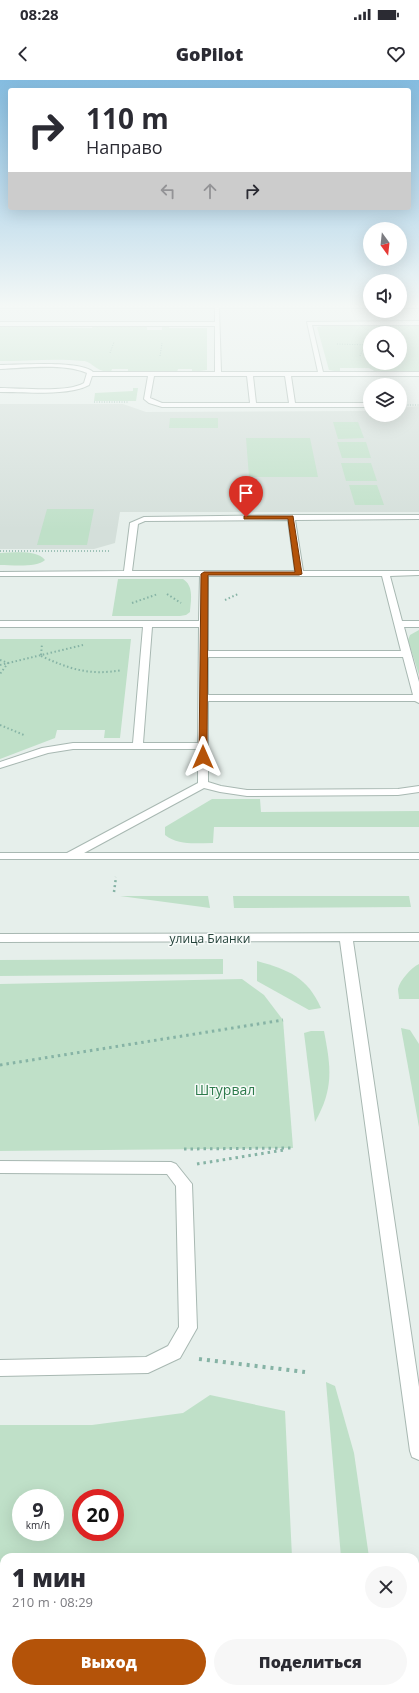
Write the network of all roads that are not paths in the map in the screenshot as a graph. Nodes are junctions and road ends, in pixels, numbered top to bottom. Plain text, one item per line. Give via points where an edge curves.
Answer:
1 (88, 379) edge
2 (149, 379) edge
3 (251, 379) edge
4 (289, 379) edge
5 (0, 390) edge
6 (253, 405) junction
7 (292, 405) junction
8 (363, 406) edge
9 (291, 517) junction
10 (419, 517) edge
11 (385, 573) junction
12 (419, 573) edge
13 (0, 574) edge
14 (128, 574) junction
15 (204, 574) junction
16 (299, 574) junction
17 (0, 624) edge
18 (148, 624) junction
19 (204, 624) junction
20 (399, 624) junction
21 (419, 624) edge
22 (204, 654) junction
23 (407, 654) junction
24 (203, 698) junction
25 (419, 699) edge
26 (138, 746) junction
27 (203, 746) junction
28 (0, 765) edge
29 (203, 784) junction
30 (419, 789) edge
31 (0, 856) edge
32 (69, 856) junction
33 (419, 856) edge
34 (346, 937) junction
35 (419, 937) edge
36 (0, 938) edge
37 (0, 1167) edge
38 (0, 1368) edge
39 (419, 1451) edge

1 - 5 street via 87,384 73,389
2 - 6 street via 147,399 156,404
3 - 6 street
4 - 7 street
6 - 7 street
7 - 8 street
9 - 10 street
9 - 14 street via 144,518 134,523
9 - 16 street
11 - 12 street
11 - 16 street
11 - 20 street
13 - 14 street
14 - 15 street
15 - 16 street
15 - 19 street
17 - 18 street
18 - 19 street
18 - 26 street
19 - 22 street
20 - 21 street
20 - 23 street
22 - 23 street
22 - 24 street
23 - 25 street
24 - 25 street
24 - 27 street
26 - 27 street
26 - 28 street via 61,747
27 - 29 street
29 - 30 street via 220,790 247,793
29 - 32 street
31 - 32 street
32 - 33 street
34 - 35 street, улица Бианки
34 - 36 street, улица Бианки
34 - 39 street
37 - 38 street via 171,1168 184,1184 188,1328 174,1352 148,1365

